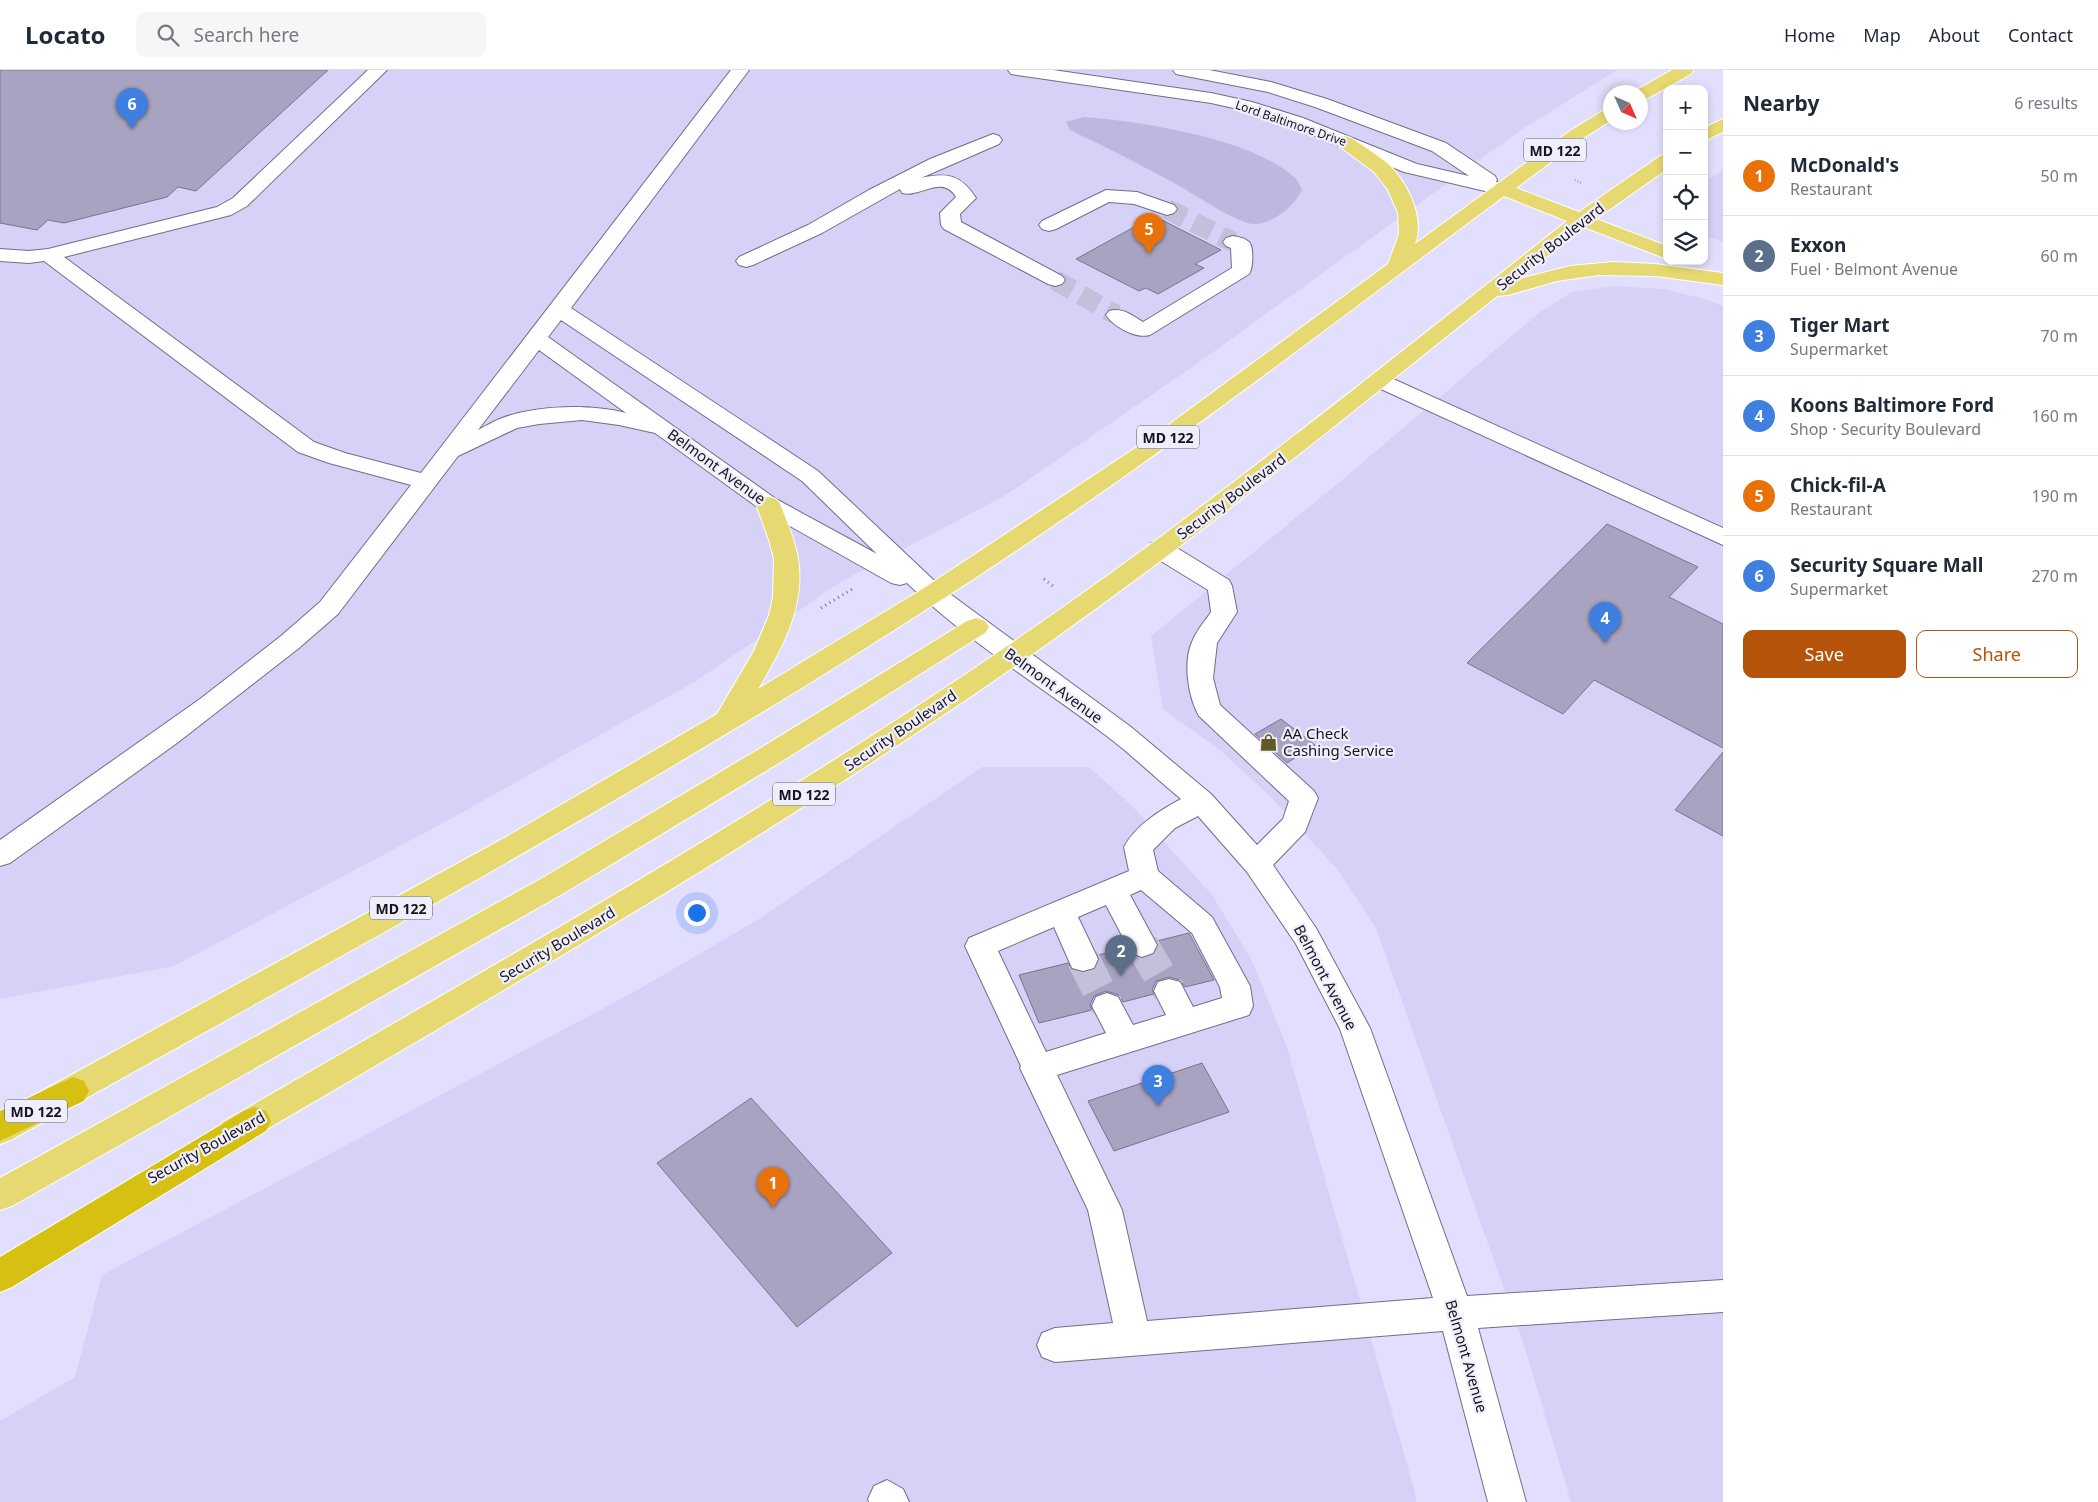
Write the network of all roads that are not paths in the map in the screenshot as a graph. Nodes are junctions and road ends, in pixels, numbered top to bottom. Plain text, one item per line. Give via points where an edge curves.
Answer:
1 (378, 70) edge
2 (740, 70) edge
3 (1017, 70) edge
4 (1182, 70) edge
5 (1685, 70) edge
6 (1128, 78) edge
7 (1648, 90) edge
8 (1603, 118) edge
9 (1723, 124) edge
10 (1708, 133) edge
11 (993, 140) dead end
12 (1345, 142) junction
13 (1663, 163) edge
14 (1502, 189) junction
15 (858, 204) junction
16 (1166, 209) tunnel mouth
17 (1581, 220) junction
18 (1050, 225) dead end
19 (1233, 242) tunnel mouth
20 (1663, 251) edge
21 (48, 254) junction
22 (0, 256) edge
23 (746, 261) dead end
24 (1698, 265) edge
25 (1395, 270) junction
26 (1723, 275) edge
27 (1723, 279) edge
28 (1055, 280) tunnel mouth
29 (1486, 296) junction
30 (559, 309) junction
31 (1116, 316) tunnel mouth
32 (536, 338) junction
33 (1380, 380) junction
34 (671, 433) junction
35 (449, 453) junction
36 (427, 482) junction
37 (768, 504) junction
38 (1723, 537) edge
39 (1160, 549) junction
40 (933, 594) junction
41 (976, 627) junction
42 (1013, 655) junction
43 (726, 721) junction
44 (1201, 801) junction
45 (0, 855) edge
46 (1257, 864) junction
47 (1145, 877) junction
48 (1112, 890) junction
49 (1061, 911) junction
50 (1142, 945) tunnel mouth
51 (1083, 959) tunnel mouth
52 (1169, 991) tunnel mouth
53 (1107, 1006) tunnel mouth
54 (1185, 1022) junction
55 (1125, 1040) junction
56 (1036, 1068) junction
57 (255, 1121) junction
58 (0, 1129) edge
59 (0, 1195) edge
60 (0, 1261) edge
61 (0, 1276) edge
62 (1723, 1296) edge
63 (1456, 1314) junction
64 (1134, 1339) junction
65 (1055, 1345) dead end
66 (1507, 1502) edge

1 - 21 street via 245,197 224,211
2 - 30 street
3 - 6 street, Lord Baltimore Drive
4 - 14 street, Lord Baltimore Drive via 1271,87 1376,123 1439,147
5 - 7 main road
6 - 12 street, Lord Baltimore Drive via 1252,107
8 - 14 main road, MD 122
9 - 10 main road
11 - 15 street via 937,163
12 - 14 street, Lord Baltimore Drive via 1410,168
12 - 25 main road via 1381,168 1408,212 1410,234
13 - 17 main road, Security Boulevard / MD 122
14 - 17 main road, Lord Baltimore Drive
14 - 25 main road, MD 122
15 - 23 street via 815,229
15 - 28 street via 882,201 927,182 952,182 962,188 966,198 950,213 951,225
16 - 18 street via 1137,198 1106,196
17 - 20 main road, Lord Baltimore Drive
17 - 29 main road, Security Boulevard / MD 122
19 - 31 street via 1240,245 1242,270 1143,331
21 - 22 street
21 - 36 street via 306,447
24 - 26 main road
25 - 40 main road, MD 122 via 1160,442
27 - 29 main road via 1612,268 1555,275
29 - 33 main road, Security Boulevard / MD 122
30 - 32 street
30 - 40 street, Belmont Avenue via 810,476
32 - 34 street, Belmont Avenue
32 - 35 street
33 - 38 street
33 - 39 main road, Security Boulevard / MD 122
34 - 35 street via 620,418 573,414 510,423
34 - 37 street, Belmont Avenue
35 - 36 street
36 - 45 street via 329,608 287,645 220,698
37 - 40 street, Belmont Avenue
37 - 43 main road via 782,540 787,578 782,617
39 - 42 main road, Security Boulevard / MD 122
39 - 46 street via 1220,586 1224,612 1204,643 1200,678 1208,708 1304,798 1295,824
40 - 41 street, Belmont Avenue
40 - 43 main road, MD 122
41 - 42 street, Belmont Avenue
41 - 59 main road via 554,885
42 - 44 street, Belmont Avenue via 1122,734
42 - 57 main road, Security Boulevard / MD 122 via 810,790 590,925
43 - 58 main road, MD 122 via 516,845
44 - 46 street, Belmont Avenue
44 - 47 street via 1164,821 1138,847
46 - 63 street, Belmont Avenue via 1306,936 1354,1028
47 - 48 street
47 - 54 street via 1202,924 1235,986 1238,1006
48 - 49 street
48 - 50 street
49 - 51 street
49 - 56 street via 980,946
52 - 54 street
53 - 55 street
54 - 55 street
55 - 56 street
56 - 64 street via 1105,1210
57 - 60 main road, Security Boulevard / MD 122
57 - 61 highway
62 - 63 street
63 - 64 street
63 - 66 street, Belmont Avenue
64 - 65 street

